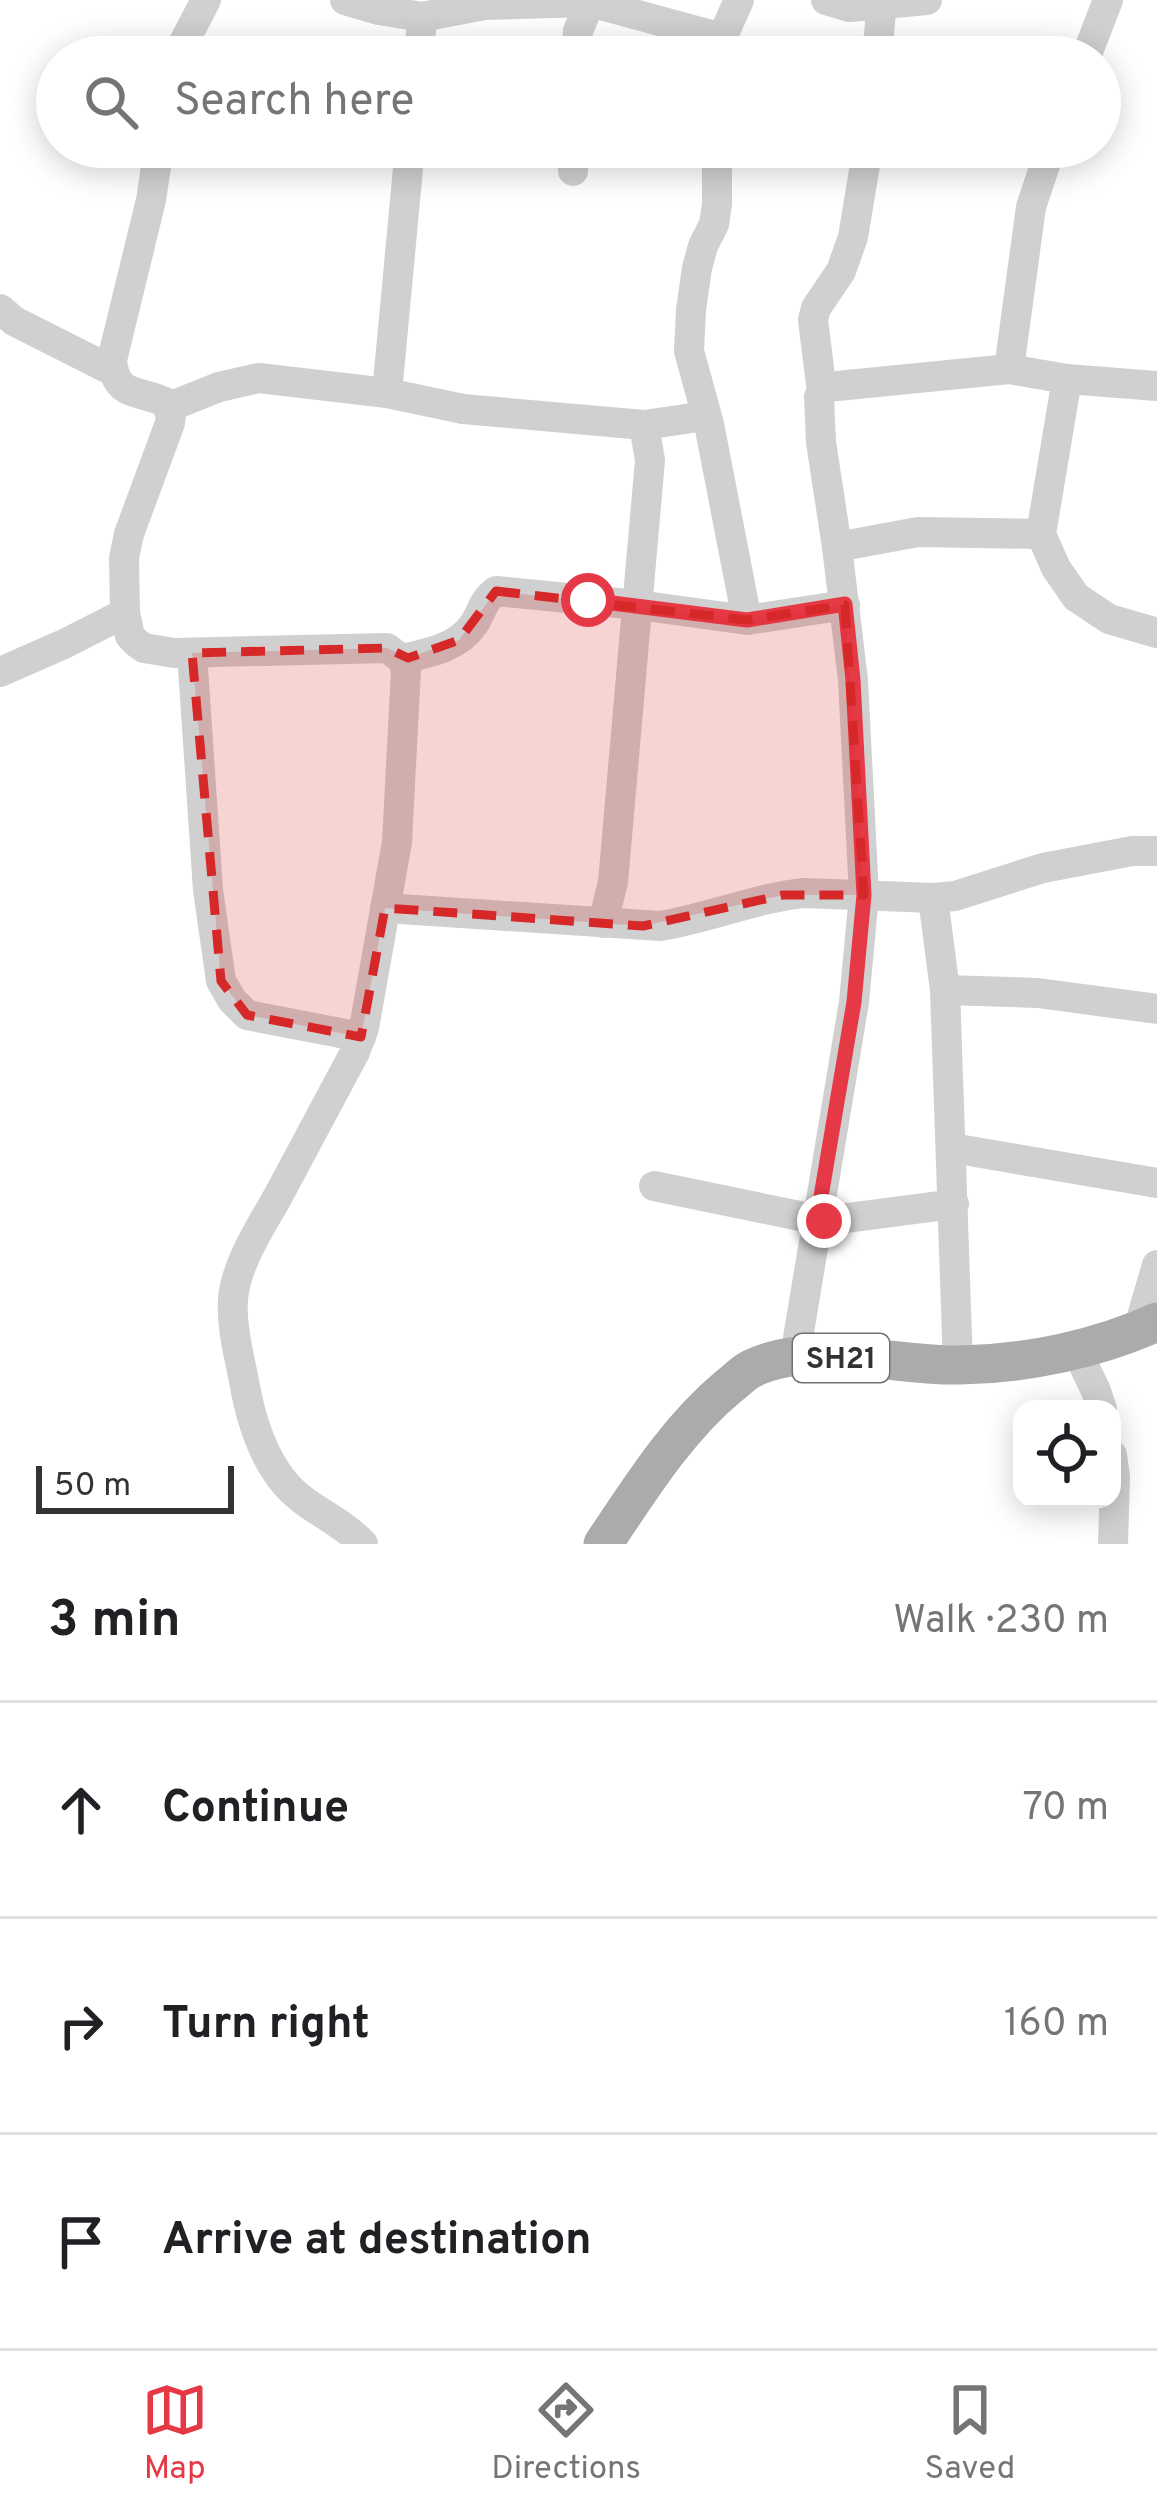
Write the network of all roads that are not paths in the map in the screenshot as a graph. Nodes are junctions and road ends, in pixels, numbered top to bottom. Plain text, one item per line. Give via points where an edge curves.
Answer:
1 (206, 0) edge
2 (345, 0) edge
3 (739, 0) edge
4 (826, 0) edge
5 (927, 0) edge
6 (1108, 0) edge
7 (591, 1) edge
8 (882, 3) edge
9 (422, 17) junction
10 (187, 36) edge
11 (420, 36) edge
12 (578, 36) edge
13 (688, 36) edge
14 (726, 36) edge
15 (879, 36) edge
16 (1094, 36) edge
17 (156, 168) edge
18 (408, 168) edge
19 (717, 168) edge
20 (864, 168) edge
21 (1044, 168) edge
22 (0, 309) edge
23 (1010, 369) junction
24 (113, 370) junction
25 (1067, 379) junction
26 (1157, 386) edge
27 (823, 392) junction
28 (386, 393) junction
29 (169, 407) junction
30 (706, 416) junction
31 (644, 424) junction
32 (1041, 534) junction
33 (837, 547) junction
34 (845, 604) junction
35 (638, 605) junction
36 (125, 613) junction
37 (747, 620) junction
38 (1157, 634) edge
39 (192, 653) junction
40 (402, 659) junction
41 (0, 672) edge
42 (1157, 850) edge
43 (864, 895) junction
44 (933, 898) junction
45 (385, 908) junction
46 (603, 923) junction
47 (945, 989) junction
48 (1157, 1009) edge
49 (361, 1037) junction
50 (952, 1148) junction
51 (1157, 1184) edge
52 (654, 1186) dead end
53 (954, 1204) junction
54 (817, 1220) junction
55 (1157, 1265) edge
56 (1148, 1326) edge
57 (1076, 1349) junction
58 (794, 1356) junction
59 (958, 1366) junction
60 (1099, 1400) edge
61 (1115, 1508) edge
62 (363, 1544) edge
63 (603, 1544) edge
64 (1114, 1544) edge

1 - 10 street
2 - 9 street
3 - 14 street
4 - 8 street
5 - 8 street
6 - 16 street
7 - 9 street via 484,4
7 - 12 street
7 - 13 street
8 - 15 street
9 - 11 street
17 - 24 street
18 - 28 street
19 - 30 street via 689,351
20 - 27 street via 841,272 812,320
21 - 23 street via 1031,207
22 - 24 street
23 - 25 street
23 - 27 street
24 - 29 street via 120,386
25 - 26 street
25 - 32 street
27 - 33 street via 821,442
28 - 29 street via 259,378
28 - 31 street via 463,409
29 - 36 street via 170,424 129,534
30 - 31 street
30 - 37 street
31 - 35 street via 650,460
32 - 33 street via 918,532
32 - 38 street via 1076,597 1109,619
33 - 34 street
34 - 37 street
34 - 43 street
35 - 37 street
35 - 40 street via 496,591 459,640
35 - 46 street
36 - 39 street via 130,636 144,648
36 - 41 street
39 - 40 street via 387,648
39 - 49 street via 221,982 247,1015
40 - 45 street via 398,819
42 - 44 street via 1042,868
43 - 44 street
43 - 46 street via 783,895 660,926
43 - 54 street
44 - 47 street
45 - 46 street
45 - 49 street
47 - 48 street
47 - 50 street
49 - 62 street via 239,1274 233,1321 252,1420 282,1480
50 - 51 street
50 - 53 street
52 - 54 street
53 - 54 street
53 - 59 street
54 - 58 street
55 - 56 street
56 - 57 main road, SH21
57 - 59 main road, SH21
57 - 60 street
58 - 59 main road, SH21
58 - 63 main road, SH21 via 749,1370 706,1406
61 - 64 street

